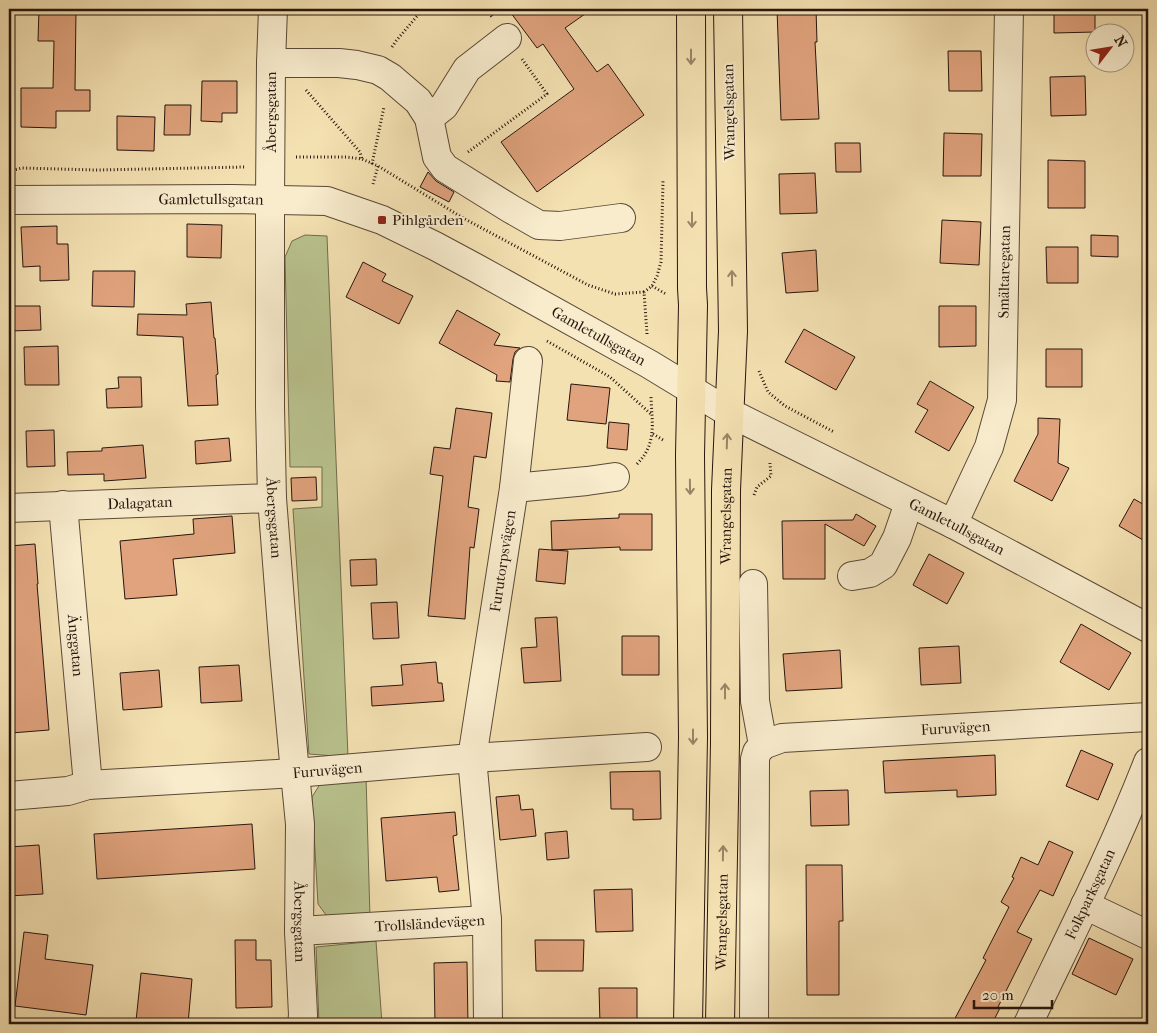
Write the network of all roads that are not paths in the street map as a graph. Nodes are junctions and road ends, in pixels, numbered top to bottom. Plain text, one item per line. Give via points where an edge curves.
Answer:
1 (273, 9) edge
2 (691, 9) edge
3 (728, 9) edge
4 (1009, 9) edge
5 (507, 38) road end
6 (278, 63) junction
7 (429, 118) junction
8 (9, 200) edge
9 (270, 200) junction
10 (621, 218) dead end
11 (528, 361) dead end
12 (691, 389) junction
13 (728, 412) junction
14 (616, 477) road end
15 (514, 488) junction
16 (272, 498) junction
17 (909, 502) junction
18 (63, 505) junction
19 (9, 508) edge
20 (953, 524) junction
21 (852, 576) dead end
22 (753, 584) dead end
23 (1148, 628) edge
24 (1148, 717) edge
25 (763, 745) junction
26 (647, 747) dead end
27 (472, 758) junction
28 (1148, 762) edge
29 (295, 773) junction
30 (88, 785) junction
31 (9, 796) edge
32 (1085, 905) junction
33 (486, 920) junction
34 (299, 931) junction
35 (1148, 935) edge
36 (302, 1024) edge
37 (488, 1024) edge
38 (688, 1024) edge
39 (720, 1024) edge
40 (754, 1024) edge
41 (1028, 1024) edge

1 - 6 street, Åbergsgatan
2 -> 12 main road
13 -> 3 main road, Wrangelsgatan via 733,331
4 - 20 street, Smältaregatan via 1002,400 990,446
5 - 7 street via 466,69 444,106
6 - 7 street via 338,63 384,74 418,101
6 - 9 street, Åbergsgatan
7 - 10 street via 437,156 445,168 539,225 560,226
8 - 9 street, Gamletullsgatan
9 - 12 street, Gamletullsgatan via 327,201 382,220 435,246
9 - 16 street, Åbergsgatan
11 - 15 street, Furutorpsvägen
12 - 13 street, Gamletullsgatan
12 -> 38 main road via 693,737
13 - 17 street, Gamletullsgatan
39 -> 13 main road, Wrangelsgatan
14 - 15 street
15 - 27 street, Furutorpsvägen
16 - 18 street, Dalagatan
16 - 29 street, Åbergsgatan
17 - 20 street, Gamletullsgatan
17 - 21 street via 897,538 883,564 870,573
18 - 19 street, Dalagatan
18 - 30 street, Änggatan
20 - 23 street, Gamletullsgatan
22 - 25 street via 755,701
24 - 25 street, Furuvägen via 782,738
25 - 40 street via 755,759
26 - 27 street, Furuvägen
27 - 29 street, Furuvägen
27 - 33 street, Furutorpsvägen
28 - 32 street, Folkparksgatan
29 - 30 street, Furuvägen
29 - 34 street, Åbergsgatan via 300,824
30 - 31 street, Furuvägen via 68,791
32 - 35 street
32 - 41 street, Folkparksgatan
33 - 34 street, Trollsländevägen
33 - 37 street, Trollsländevägen
34 - 36 street, Åbergsgatan

